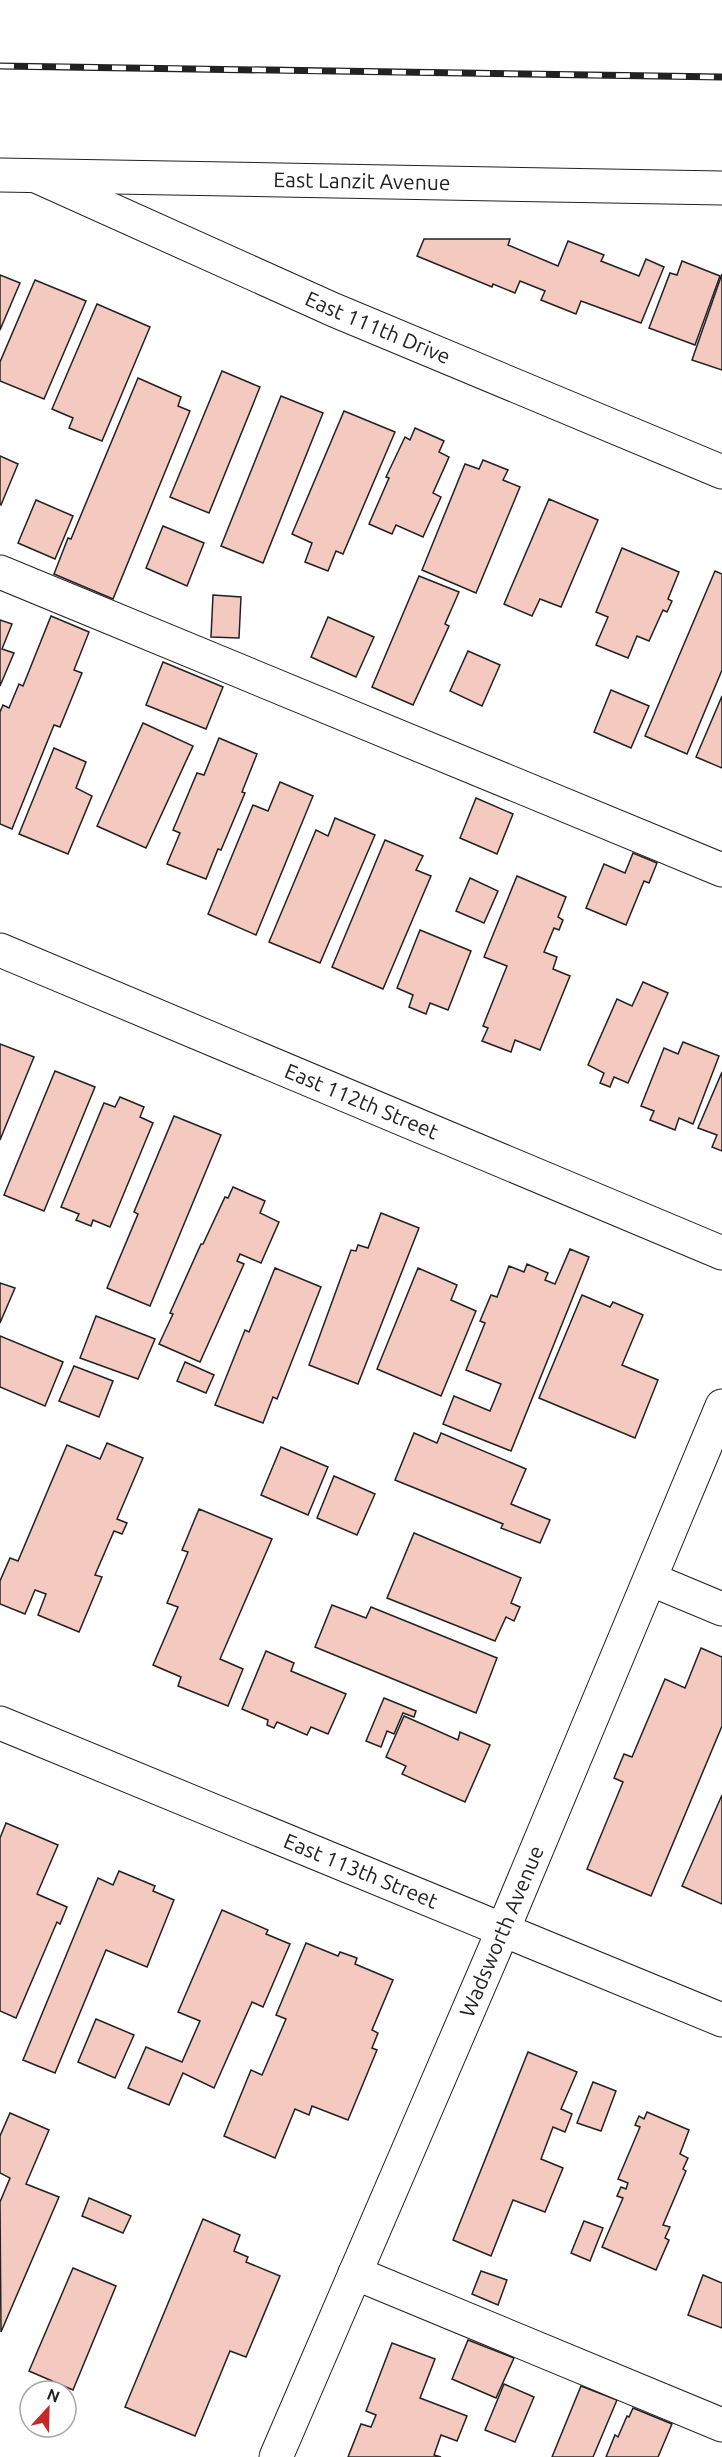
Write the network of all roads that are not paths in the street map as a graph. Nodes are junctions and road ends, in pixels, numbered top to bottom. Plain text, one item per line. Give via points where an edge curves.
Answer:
1 (0, 175) edge
2 (36, 176) junction
3 (722, 188) edge
4 (722, 472) edge
5 (0, 572) edge
6 (722, 870) edge
7 (0, 950) edge
8 (722, 1253) edge
9 (722, 1406) edge
10 (650, 1579) junction
11 (722, 1609) edge
12 (0, 1723) edge
13 (503, 1930) junction
14 (722, 2020) edge
15 (355, 2273) junction
16 (722, 2425) edge
17 (276, 2457) edge

1 - 2 street, East Lanzit Avenue
2 - 3 street, East Lanzit Avenue
2 - 4 street, East 111th Drive via 334,310
5 - 6 street
7 - 8 street, East 112th Street
9 - 10 street, Wadsworth Avenue
10 - 11 street
10 - 13 street, Wadsworth Avenue
12 - 13 street, East 113th Street
13 - 14 street, East 113th Street
13 - 15 street, Wadsworth Avenue
15 - 16 street
15 - 17 street, Wadsworth Avenue

